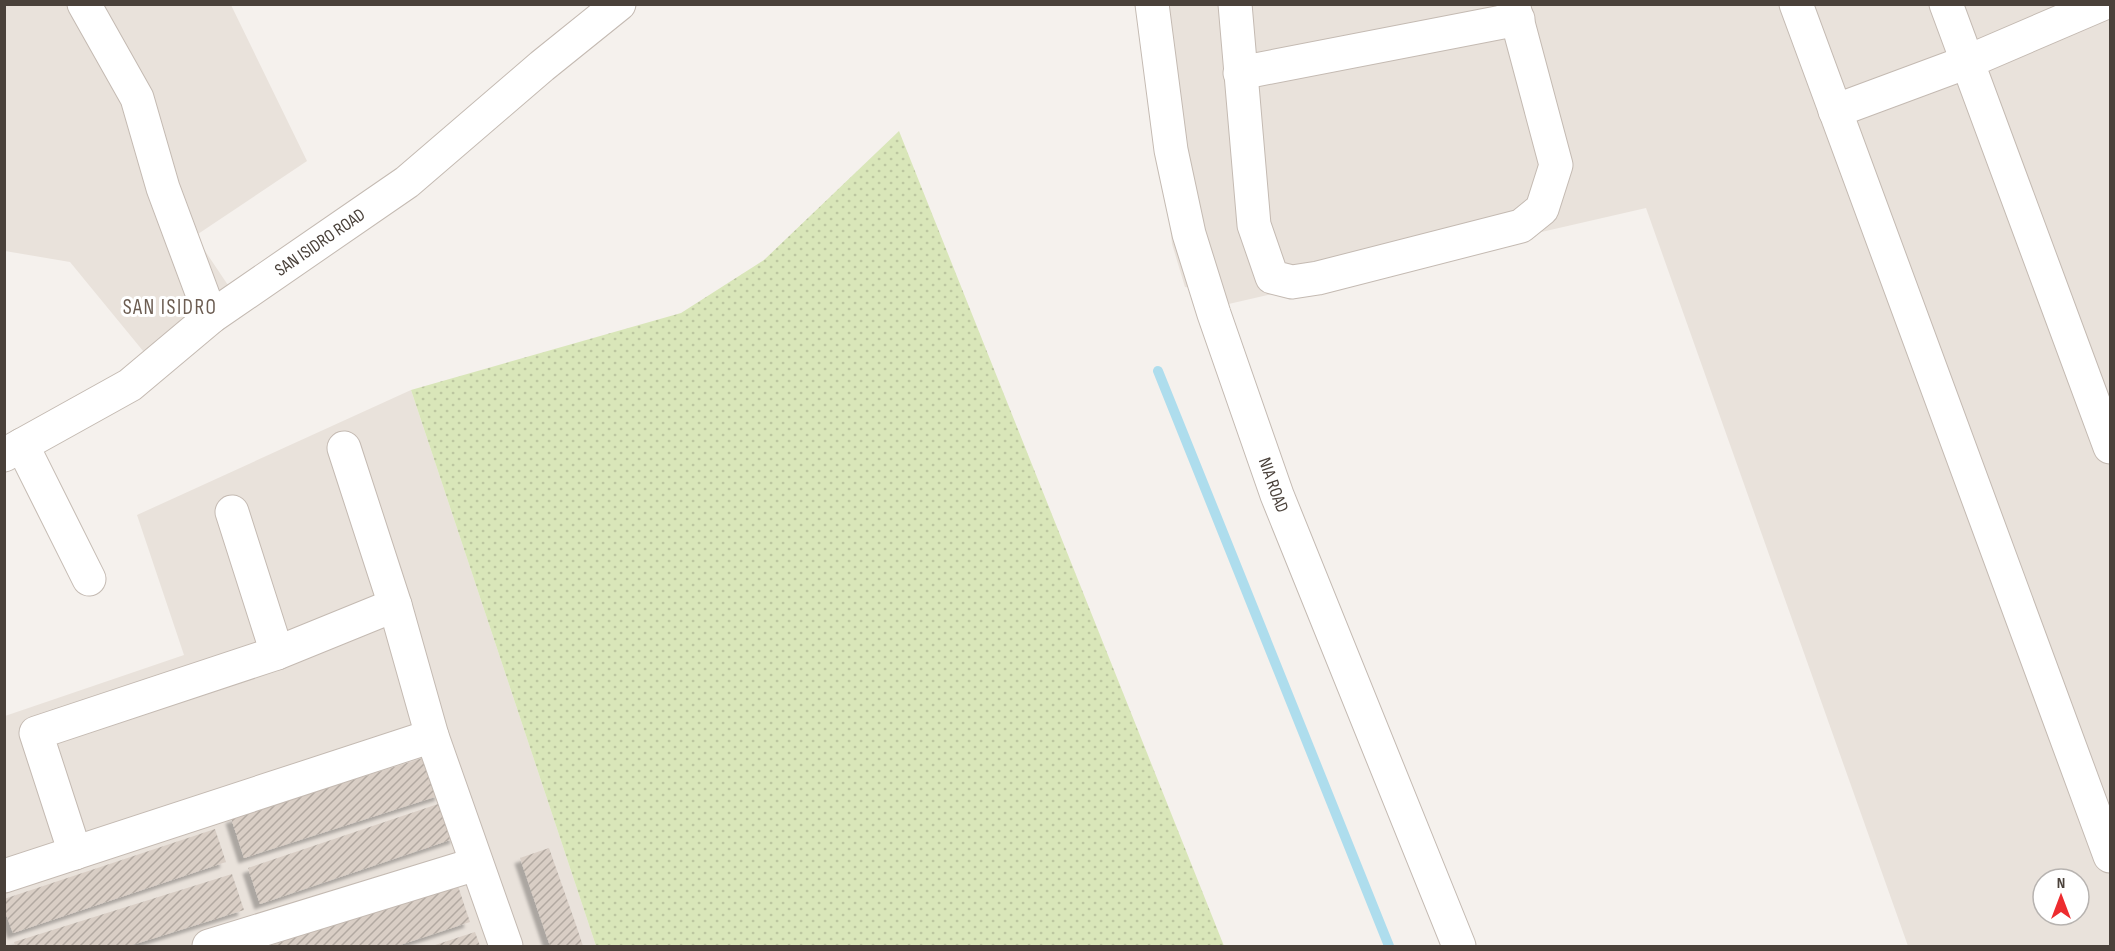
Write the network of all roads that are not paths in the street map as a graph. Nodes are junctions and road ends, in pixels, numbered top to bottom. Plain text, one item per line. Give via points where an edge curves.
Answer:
1 (84, 4) edge
2 (619, 4) edge
3 (1152, 4) edge
4 (1235, 4) edge
5 (1796, 4) edge
6 (1946, 4) edge
7 (2102, 4) edge
8 (1515, 12) edge
9 (2110, 28) edge
10 (1968, 62) junction
11 (1240, 73) junction
12 (1835, 111) junction
13 (211, 317) junction
14 (2110, 447) edge
15 (344, 448) dead end
16 (14, 450) edge
17 (232, 512) dead end
18 (89, 579) dead end
19 (395, 605) junction
20 (277, 653) junction
21 (432, 736) junction
22 (75, 853) junction
23 (2110, 856) edge
24 (476, 864) junction
25 (4, 876) edge
26 (209, 946) edge
27 (506, 946) edge
28 (1459, 946) edge

1 - 13 street via 137,98 163,188
2 - 13 street, SAN ISIDRO ROAD via 408,183
3 - 28 street, NIA ROAD via 1173,160 1189,234 1214,314 1277,495
4 - 11 street
5 - 12 street
6 - 10 street
7 - 9 street
7 - 10 street
8 - 11 street
8 - 11 street via 1556,165 1542,209 1521,226 1318,278 1292,282 1272,277 1254,225
10 - 12 street
10 - 14 street
12 - 23 street
13 - 16 street, SAN ISIDRO ROAD via 130,385
15 - 19 street
16 - 18 street
17 - 20 street
19 - 20 street
19 - 21 street
20 - 22 street via 36,733
21 - 22 street
21 - 24 street
22 - 25 street
24 - 26 street
24 - 27 street

